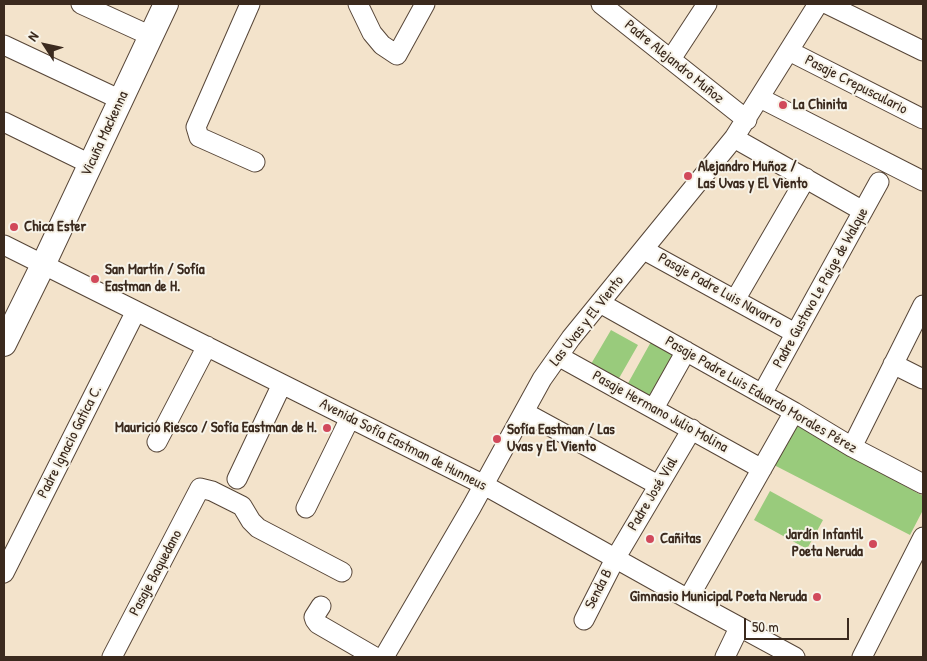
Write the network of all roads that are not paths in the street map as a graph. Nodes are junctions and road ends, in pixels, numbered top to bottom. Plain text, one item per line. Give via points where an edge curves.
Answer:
1 (81, 4) edge
2 (166, 4) edge
3 (250, 4) edge
4 (358, 4) edge
5 (425, 4) edge
6 (602, 4) edge
7 (707, 4) edge
8 (818, 4) edge
9 (827, 4) edge
10 (151, 36) junction
11 (4, 45) edge
12 (790, 51) junction
13 (923, 51) edge
14 (671, 59) junction
15 (760, 98) junction
16 (121, 100) junction
17 (923, 119) edge
18 (746, 120) junction
19 (4, 122) edge
20 (734, 138) junction
21 (255, 162) dead end
22 (90, 164) junction
23 (806, 178) junction
24 (923, 181) edge
25 (879, 182) dead end
26 (863, 211) junction
27 (4, 245) edge
28 (644, 250) junction
29 (43, 264) junction
30 (736, 300) junction
31 (600, 303) junction
32 (923, 305) edge
33 (136, 311) junction
34 (795, 333) junction
35 (4, 344) edge
36 (207, 346) junction
37 (686, 351) junction
38 (558, 356) junction
39 (893, 364) junction
40 (923, 379) edge
41 (282, 384) junction
42 (762, 394) junction
43 (654, 408) junction
44 (524, 412) junction
45 (794, 412) junction
46 (350, 418) junction
47 (692, 429) junction
48 (157, 442) dead end
49 (852, 447) junction
50 (762, 469) junction
51 (236, 479) dead end
52 (923, 484) edge
53 (484, 485) junction
54 (658, 485) junction
55 (306, 508) dead end
56 (923, 537) edge
57 (615, 559) junction
58 (342, 572) dead end
59 (4, 573) edge
60 (688, 600) junction
61 (321, 606) dead end
62 (584, 620) dead end
63 (739, 628) junction
64 (112, 657) edge
65 (375, 657) edge
66 (384, 657) edge
67 (726, 657) edge
68 (795, 657) edge
69 (862, 657) edge

1 - 10 street
2 - 10 main road, Vicuña Mackenna
3 - 21 street via 196,127 198,137
4 - 5 street via 372,33 397,55
6 - 14 street, Padre Alejandro Muñoz
7 - 14 street
8 - 12 street, Las Uvas y El Viento
9 - 13 street
10 - 16 main road, Vicuña Mackenna
11 - 16 street
12 - 15 street, Las Uvas y El Viento
12 - 17 street, Pasaje Crepusculario
14 - 18 street, Padre Alejandro Muñoz
15 - 18 street, Las Uvas y El Viento
15 - 24 street
16 - 22 main road, Vicuña Mackenna
18 - 20 street, Las Uvas y El Viento
19 - 22 street
20 - 23 street
20 - 28 street, Las Uvas y El Viento
22 - 29 main road, Vicuña Mackenna
23 - 26 street
23 - 30 street
25 - 26 street, Padre Gustavo Le Paige de Walque
26 - 34 street, Padre Gustavo Le Paige de Walque
27 - 29 street, Avenida Sofía Eastman de Hunneus
28 - 30 street, Pasaje Padre Luis Navarro
28 - 31 street, Las Uvas y El Viento
29 - 33 street, Avenida Sofía Eastman de Hunneus
29 - 35 main road, Vicuña Mackenna
30 - 34 street, Pasaje Padre Luis Navarro
31 - 37 street, Pasaje Padre Luis Eduardo Morales Pérez
31 - 38 street, Las Uvas y El Viento
32 - 39 street
33 - 36 street, Avenida Sofía Eastman de Hunneus
33 - 59 street, Padre Ignacio Gatica C.
34 - 42 street, Padre Gustavo Le Paige de Walque
36 - 41 street, Avenida Sofía Eastman de Hunneus
36 - 48 street
37 - 42 street, Pasaje Padre Luis Eduardo Morales Pérez
37 - 43 street
38 - 43 street, Pasaje Hermano Julio Molina
38 - 44 street, Las Uvas y El Viento
39 - 40 street
39 - 49 street
41 - 46 street, Avenida Sofía Eastman de Hunneus
41 - 51 street
42 - 45 street, Pasaje Padre Luis Eduardo Morales Pérez
43 - 47 street, Pasaje Hermano Julio Molina
44 - 53 street, Las Uvas y El Viento
44 - 54 street
45 - 49 street, Pasaje Padre Luis Eduardo Morales Pérez
45 - 50 street
46 - 53 street, Avenida Sofía Eastman de Hunneus
46 - 55 street
47 - 50 street, Pasaje Hermano Julio Molina
47 - 54 street, Padre José Vial
49 - 52 street, Pasaje Padre Luis Eduardo Morales Pérez
50 - 60 street
53 - 57 street, Avenida Sofía Eastman de Hunneus
53 - 66 street, Las Uvas y El Viento
54 - 57 street, Padre José Vial
56 - 69 street
57 - 60 street, Avenida Sofía Eastman de Hunneus
57 - 62 street, Senda B
58 - 64 street, Pasaje Baquedano via 258,528 242,506 200,488
60 - 63 street, Avenida Sofía Eastman de Hunneus
61 - 65 street via 314,617 318,624
63 - 67 street
63 - 68 street, Avenida Sofía Eastman de Hunneus

